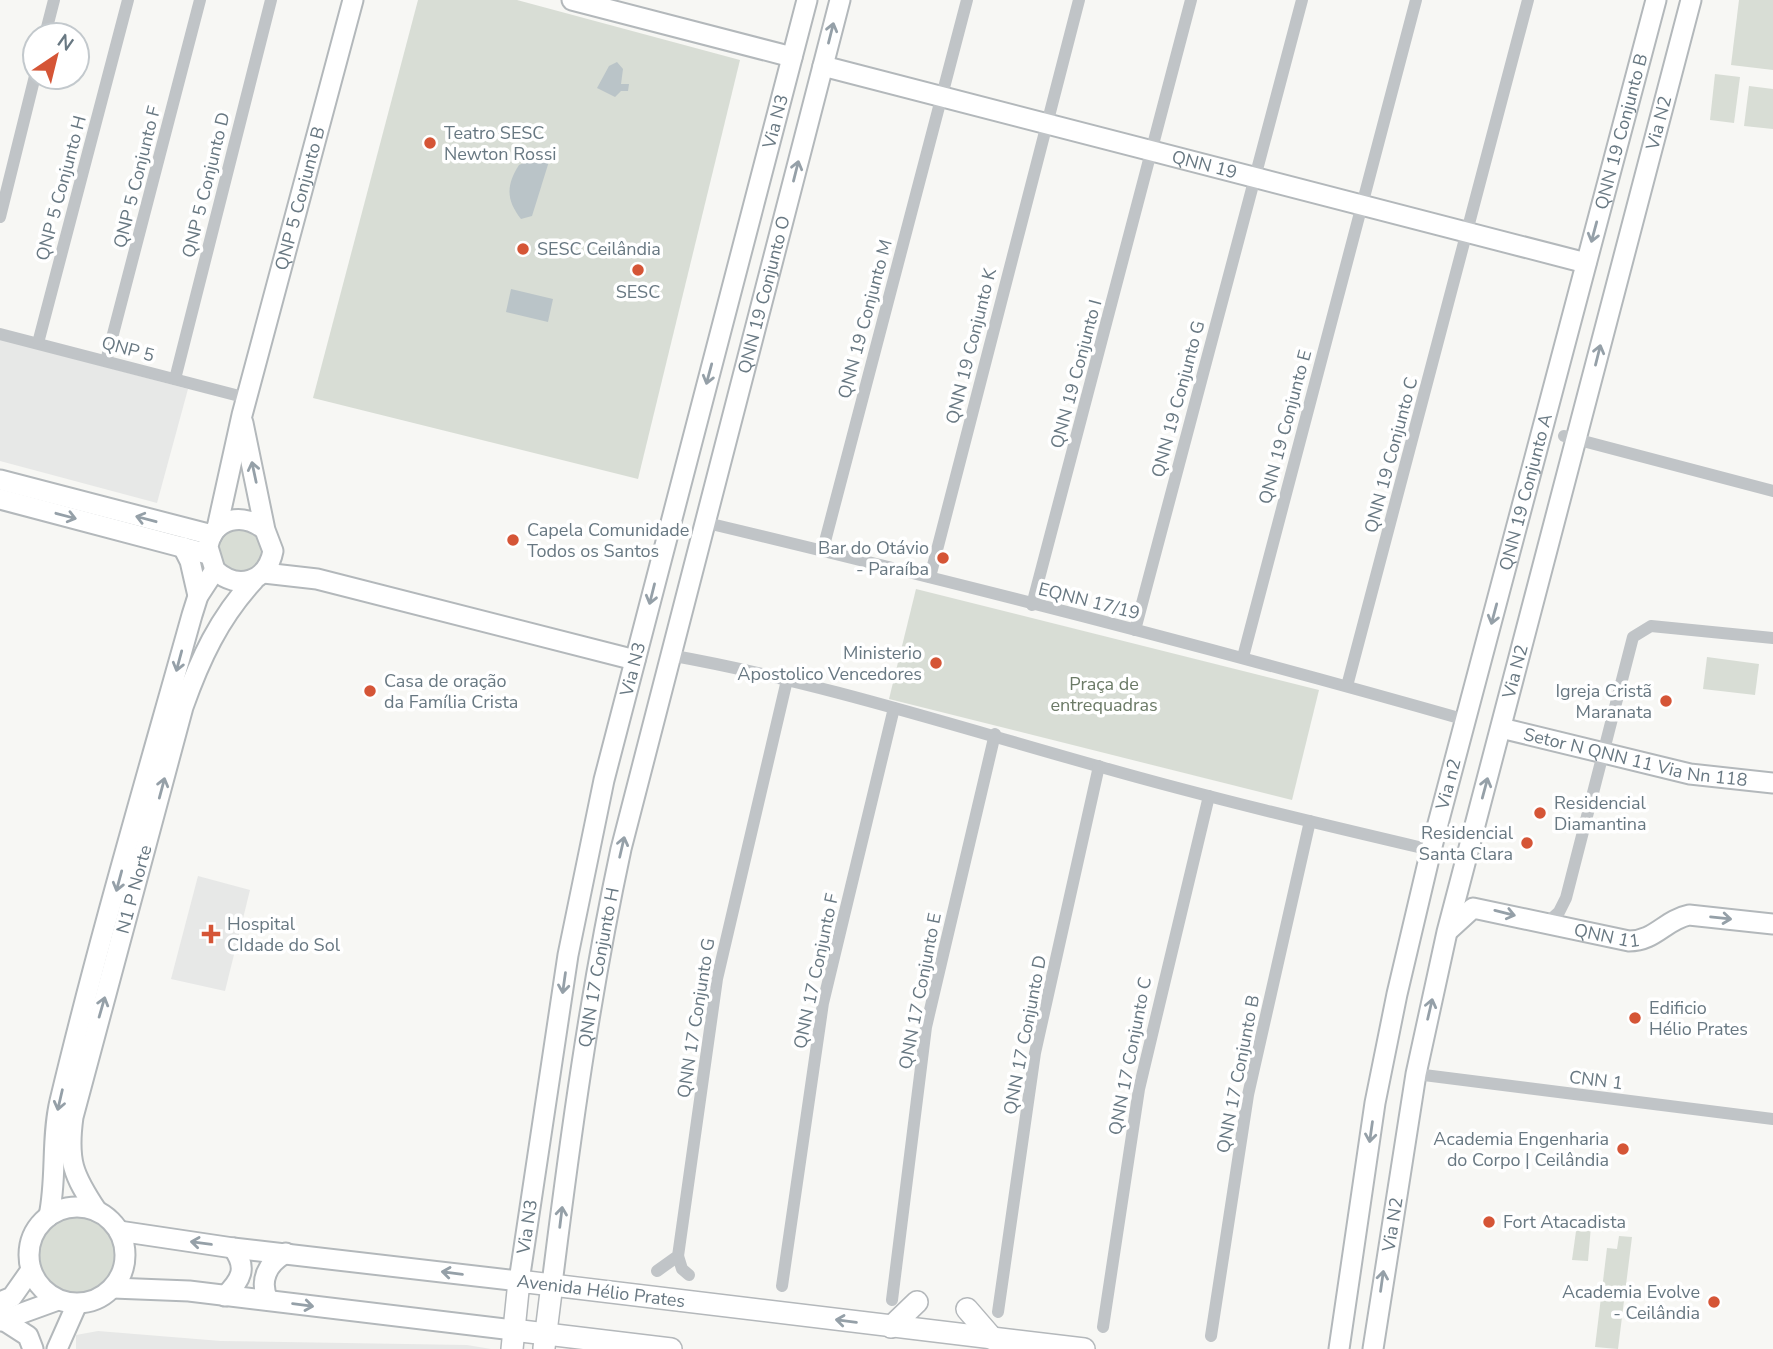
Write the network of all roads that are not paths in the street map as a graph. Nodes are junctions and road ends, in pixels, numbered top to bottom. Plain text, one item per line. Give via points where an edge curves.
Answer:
1 (54, 0) edge
2 (128, 0) edge
3 (200, 0) edge
4 (271, 0) edge
5 (353, 0) edge
6 (572, 0) edge
7 (807, 0) edge
8 (840, 0) edge
9 (967, 0) edge
10 (1079, 0) edge
11 (1191, 0) edge
12 (1302, 0) edge
13 (1416, 0) edge
14 (1528, 0) edge
15 (1656, 0) edge
16 (1691, 0) edge
17 (49, 21) edge
18 (1648, 29) junction
19 (792, 57) junction
20 (823, 66) junction
21 (784, 88) junction
22 (31, 91) edge
23 (942, 99) junction
24 (1046, 124) junction
25 (1152, 151) junction
26 (1648, 158) junction
27 (1256, 176) junction
28 (1362, 206) junction
29 (0, 217) edge
30 (1468, 234) junction
31 (1585, 266) junction
32 (759, 308) junction
33 (0, 334) edge
34 (719, 338) junction
35 (38, 343) junction
36 (106, 361) junction
37 (175, 379) junction
38 (1587, 399) junction
39 (245, 406) junction
40 (1570, 438) junction
41 (1537, 450) junction
42 (0, 480) edge
43 (1773, 491) edge
44 (0, 499) edge
45 (703, 522) junction
46 (265, 530) junction
47 (183, 547) junction
48 (213, 547) junction
49 (823, 549) junction
50 (273, 551) junction
51 (694, 555) junction
52 (259, 577) junction
53 (930, 577) junction
54 (317, 579) junction
55 (198, 596) junction
56 (1032, 605) junction
57 (1135, 630) junction
58 (1773, 638) edge
59 (669, 655) junction
60 (1243, 657) junction
61 (635, 660) junction
62 (787, 680) junction
63 (1347, 686) junction
64 (894, 708) junction
65 (1466, 720) junction
66 (1501, 728) junction
67 (995, 734) junction
68 (1602, 753) junction
69 (1100, 766) junction
70 (604, 780) junction
71 (1773, 783) edge
72 (1209, 796) junction
73 (1310, 821) junction
74 (1431, 849) junction
75 (1415, 916) junction
76 (1548, 922) junction
77 (1773, 924) edge
78 (605, 926) junction
79 (1447, 932) junction
80 (568, 956) junction
81 (1421, 1047) junction
82 (1416, 1074) junction
83 (1375, 1103) junction
84 (1773, 1119) edge
85 (571, 1133) junction
86 (97, 1211) junction
87 (48, 1216) junction
88 (1390, 1225) junction
89 (119, 1231) junction
90 (233, 1248) junction
91 (286, 1253) junction
92 (678, 1256) junction
93 (31, 1270) junction
94 (657, 1271) dead end
95 (689, 1275) dead end
96 (519, 1281) junction
97 (552, 1284) junction
98 (782, 1286) dead end
99 (113, 1288) junction
100 (225, 1296) junction
101 (58, 1300) junction
102 (268, 1300) junction
103 (892, 1300) dead end
104 (917, 1302) dead end
105 (78, 1304) junction
106 (967, 1309) dead end
107 (998, 1312) dead end
108 (1, 1314) edge
109 (1103, 1327) dead end
110 (896, 1328) junction
111 (1211, 1336) dead end
112 (993, 1339) junction
113 (513, 1340) edge
114 (934, 1341) edge
115 (545, 1342) edge
116 (33, 1349) edge
117 (57, 1349) edge
118 (671, 1349) edge
119 (915, 1349) edge
120 (1084, 1349) edge
121 (1339, 1349) edge
122 (1373, 1349) edge

1 - 17 street
2 - 35 street, QNP 5 Conjunto H
3 - 36 street, QNP 5 Conjunto F
4 - 37 street, QNP 5 Conjunto D
5 - 39 main road, QNP 5 Conjunto B
6 - 19 main road
7 - 19 main road, Via N3
20 -> 8 main road, QNN 19 Conjunto O
9 - 23 street, QNN 19 Conjunto M
10 - 24 street, QNN 19 Conjunto K
11 - 25 street, QNN 19 Conjunto I
12 - 27 street, QNN 19 Conjunto G
13 - 28 street, QNN 19 Conjunto E
14 - 30 street, QNN 19 Conjunto C
15 - 18 main road, QNN 19 Conjunto B
16 - 26 main road, Via N2
18 - 26 main road via 1660,8 1669,8 1678,17 1655,100
18 -> 31 main road, QNN 19 Conjunto B
19 - 21 main road, Via N3
20 - 23 main road, QNN 19
32 -> 20 main road, QNN 19 Conjunto O
21 - 32 main road via 780,135 737,302 744,315
21 - 34 main road, Via N3
22 - 29 street
23 - 24 main road, QNN 19
23 - 49 street, QNN 19 Conjunto M
24 - 25 main road, QNN 19
24 - 53 street, QNN 19 Conjunto K
25 - 27 main road, QNN 19
25 - 56 street, QNN 19 Conjunto I
38 -> 26 main road, Via N2
27 - 28 main road, QNN 19
27 - 57 street, QNN 19 Conjunto G
28 - 30 main road, QNN 19
28 - 60 street, QNN 19 Conjunto E
30 - 31 main road, QNN 19
30 - 63 street, QNN 19 Conjunto C
31 - 38 main road via 1580,322 1557,409 1567,418 1578,416
31 - 41 main road, QNN 19 Conjunto A
32 - 45 main road, QNN 19 Conjunto O
33 - 35 street, QNP 5
34 - 51 main road via 731,330 742,341 698,506
34 -> 61 main road, Via N3
35 - 36 street, QNP 5
36 - 37 street, QNP 5
37 - 39 street, QNP 5
38 - 40 main road, Via N2
46 -> 39 main road
39 - 48 main road, N1 P Norte
40 - 41 main road via 1549,432
40 - 43 street
40 - 66 main road, Via N2 via 1545,524 1534,599
41 -> 65 main road, QNN 19 Conjunto A
48 -> 42 main road
44 -> 47 main road
45 - 49 street, EQNN 17/19
45 - 51 main road, Via N3
46 - 48 main road via 247,519 226,522
46 - 50 main road
47 - 48 main road
47 - 55 main road
48 - 52 main road via 233,582
48 - 55 main road, N1 P Norte
49 - 53 street, EQNN 17/19
50 - 52 main road
50 - 54 main road
51 - 59 main road, Via N3
52 - 54 main road
86 -> 52 main road, N1 P Norte via 72,1166 73,1117 183,707 208,643 237,599
53 - 56 street, EQNN 17/19
54 - 61 main road
55 -> 87 main road, N1 P Norte via 60,1103
56 - 57 street, EQNN 17/19
57 - 60 street, EQNN 17/19
58 - 68 street via 1644,628 1630,642
59 - 62 street
78 -> 59 main road, QNN 17 Conjunto H
60 - 63 street, EQNN 17/19
61 - 70 main road, Via N3
62 - 64 street
62 - 92 street, QNN 17 Conjunto G via 717,979
63 - 65 street, EQNN 17/19
64 - 67 street
64 - 98 street, QNN 17 Conjunto F via 823,1003
65 - 74 main road, Via n2
66 - 68 main road, Setor N QNN 11 Via Nn 118
79 -> 66 main road, Via N2
67 - 69 street
67 - 103 street, QNN 17 Conjunto E via 926,1027
68 - 71 main road, Setor N QNN 11 Via Nn 118 via 1690,774
68 - 76 street via 1564,903
69 - 72 street
69 - 107 street, QNN 17 Conjunto D via 1035,1054
70 - 78 main road via 583,924 588,933 595,934
70 - 80 main road, Via N3
72 - 73 street
72 - 109 street, QNN 17 Conjunto C via 1139,1089
73 - 74 street
73 - 111 street, QNN 17 Conjunto B via 1248,1095
74 - 75 main road, Via N2
75 - 81 main road via 1394,1062 1409,1067
75 - 83 main road, Via N2
76 -> 77 main road, QNN 11 via 1629,941 1651,938 1677,918 1689,915
79 -> 76 main road, QNN 11 via 1473,908
78 - 85 main road, QNN 17 Conjunto H
81 -> 79 main road, Via N2
80 - 85 main road via 582,949 591,962 575,1046
80 -> 96 main road, Via N3
81 - 82 main road, Via N2
82 - 84 street, CNN 1
82 - 88 main road, Via N2
83 - 88 main road via 1387,1082 1399,1081 1403,1087 1389,1179
83 -> 121 main road, Via N2
97 -> 85 main road, QNN 17 Conjunto H
86 - 87 main road via 67,1208
86 - 89 main road
87 - 93 main road via 31,1241
122 -> 88 main road, Via N2
90 -> 89 main road, Avenida Hélio Prates
89 - 99 main road via 125,1261
90 - 91 main road, Avenida Hélio Prates
90 - 100 main road via 241,1259 242,1273
96 -> 91 main road, Avenida Hélio Prates
91 - 102 main road via 267,1270 263,1286
92 - 94 street
92 - 95 street via 679,1265
93 - 101 main road via 41,1288
93 - 108 main road
96 - 97 main road, Avenida Hélio Prates
96 - 113 main road, Via N3
110 -> 97 main road, Avenida Hélio Prates
97 - 115 main road
99 - 100 main road
99 - 105 main road via 97,1300
100 - 102 main road
101 - 105 main road
101 - 108 main road
102 -> 113 main road
104 - 110 main road
105 - 117 main road
106 - 112 main road
108 - 116 main road via 28,1336
110 - 114 main road, Avenida Hélio Prates
110 - 119 main road via 911,1334
112 - 114 main road, Avenida Hélio Prates
112 - 120 main road, Avenida Hélio Prates
113 - 115 main road
115 - 118 main road

